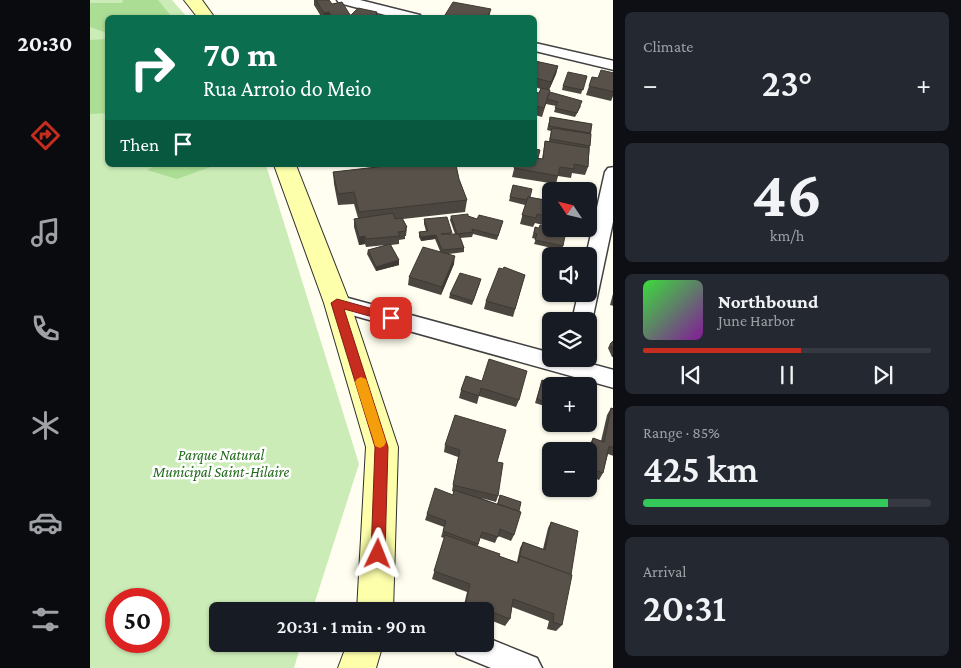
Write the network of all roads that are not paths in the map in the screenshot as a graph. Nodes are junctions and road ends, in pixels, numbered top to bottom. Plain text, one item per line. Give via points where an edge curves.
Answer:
1 (193, 0) edge
2 (344, 0) edge
3 (404, 0) edge
4 (205, 15) edge
5 (403, 15) edge
6 (417, 15) edge
7 (537, 47) edge
8 (613, 66) edge
9 (286, 167) edge
10 (613, 177) edge
11 (597, 251) edge
12 (337, 303) junction
13 (542, 355) edge
14 (583, 367) edge
15 (613, 379) edge
16 (379, 602) edge
17 (362, 652) edge
18 (487, 652) edge
19 (357, 668) edge
20 (527, 668) edge

1 - 4 main road
2 - 5 street
3 - 6 street
7 - 8 street
9 - 12 main road
10 - 11 street
12 - 13 street
12 - 16 main road via 382,447
14 - 15 street
17 - 19 main road
18 - 20 street

